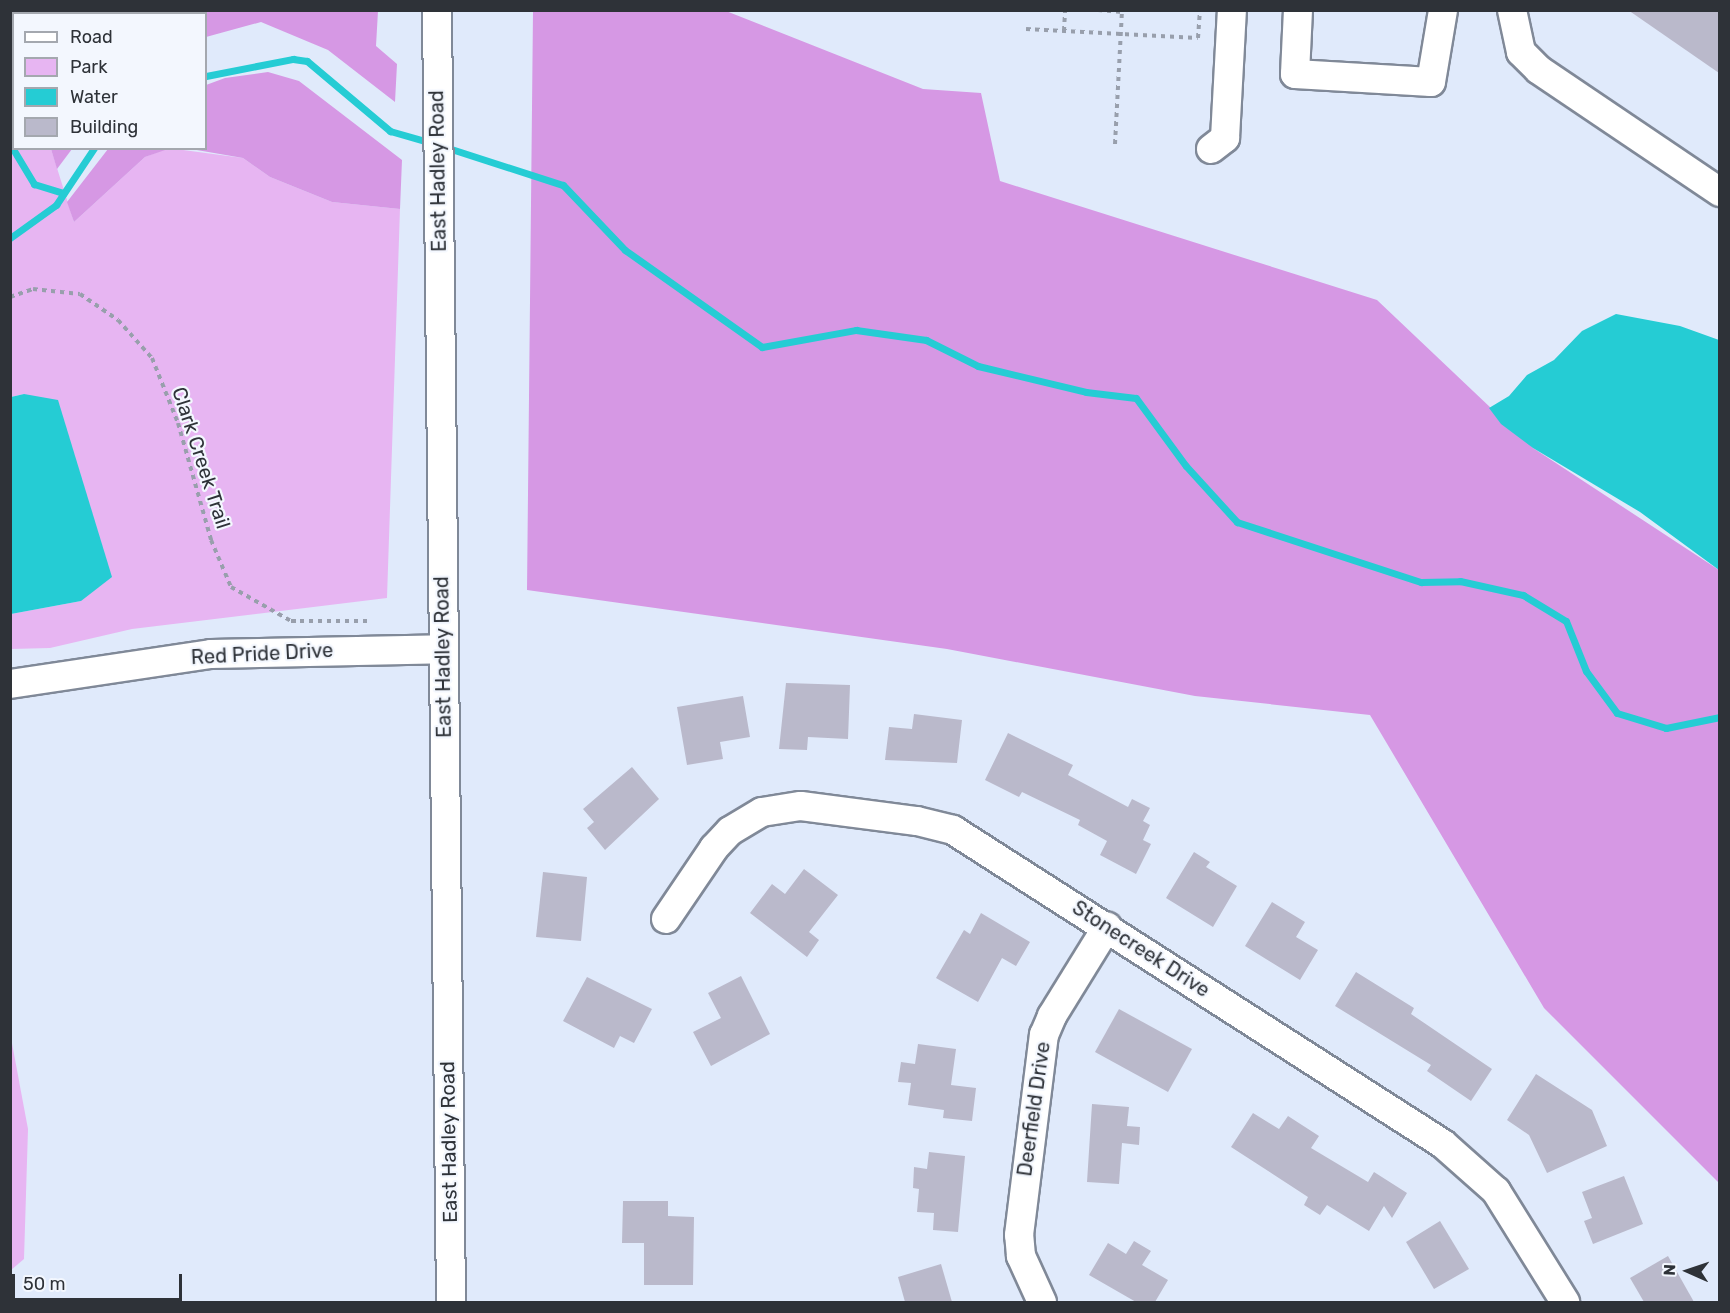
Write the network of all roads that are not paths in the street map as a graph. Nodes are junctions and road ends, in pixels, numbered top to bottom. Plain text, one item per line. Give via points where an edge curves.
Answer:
1 (436, 10) edge
2 (1232, 10) edge
3 (1298, 10) edge
4 (1443, 10) edge
5 (1512, 10) edge
6 (1211, 149) dead end
7 (1719, 192) edge
8 (443, 649) junction
9 (10, 684) edge
10 (666, 919) dead end
11 (1107, 927) junction
12 (451, 1302) edge
13 (1042, 1302) edge
14 (1565, 1302) edge

1 - 8 street, East Hadley Road
2 - 6 street via 1225,138
3 - 4 street via 1295,74 1431,82
5 - 7 street via 1521,52 1539,70
8 - 9 street, Red Pride Drive via 211,654
8 - 12 street, East Hadley Road
10 - 11 street, Stonecreek Drive via 730,831 762,812 801,806 917,820 953,830
11 - 13 street, Deerfield Drive via 1044,1035 1019,1235 1021,1256
11 - 14 street, Stonecreek Drive via 1467,1163 1507,1207

